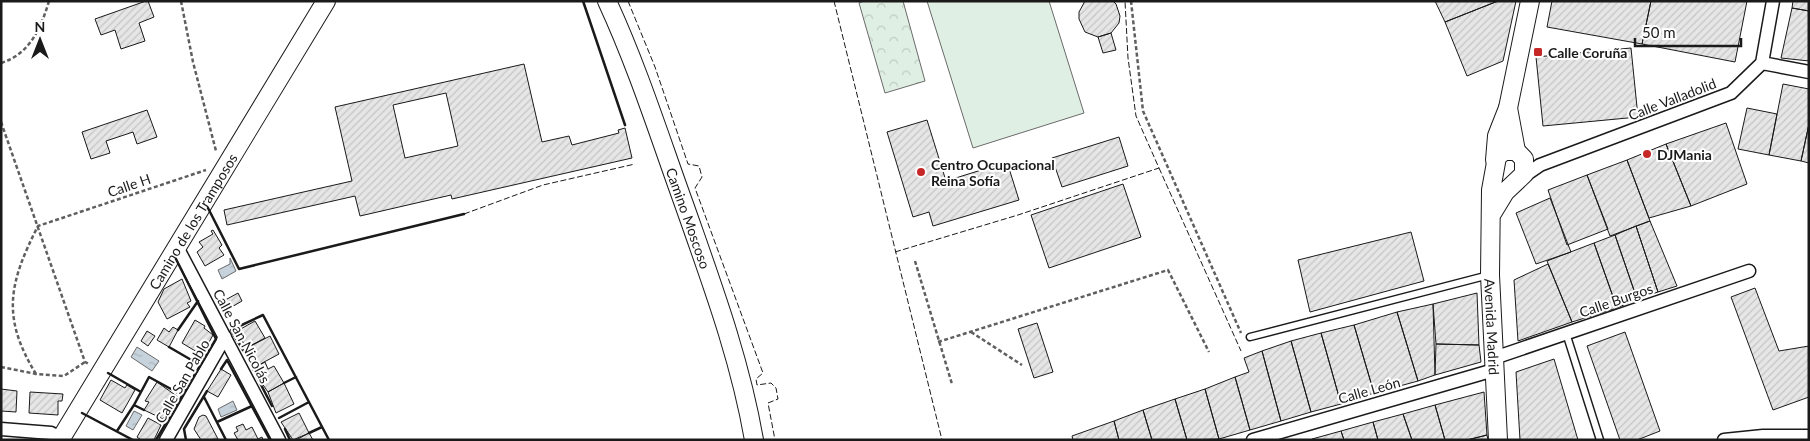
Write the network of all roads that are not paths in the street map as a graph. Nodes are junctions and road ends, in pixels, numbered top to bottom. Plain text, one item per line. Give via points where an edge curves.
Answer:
1 (326, 1) edge
2 (607, 1) edge
3 (1530, 1) edge
4 (1773, 1) edge
5 (1762, 63) junction
6 (1809, 72) edge
7 (1508, 108) junction
8 (1517, 152) junction
9 (1566, 155) junction
10 (1495, 163) junction
11 (1519, 179) junction
12 (1491, 215) junction
13 (178, 247) junction
14 (1749, 271) dead end
15 (1490, 275) junction
16 (1566, 334) junction
17 (225, 338) junction
18 (1250, 338) road end
19 (1494, 364) junction
20 (1, 429) edge
21 (1809, 436) edge
22 (171, 437) edge
23 (60, 439) edge
24 (1261, 439) edge
25 (279, 440) edge
26 (754, 440) edge
27 (1498, 440) edge
28 (1600, 440) edge
29 (1724, 440) edge

1 - 13 street, Camino de los Tramposos
2 - 26 street, Camino Moscoso via 628,50 723,316 747,398
3 - 7 street
4 - 5 street
5 - 6 street
5 - 9 street, Calle Valladolid via 1731,93
7 - 8 street
7 - 10 street, Avenida Madrid via 1497,136
8 - 9 street, Calle Valladolid via 1539,157
8 - 10 street via 1504,151
8 - 11 street via 1526,163
9 - 11 street, Calle Valladolid via 1540,165
10 - 11 street via 1502,180
10 - 12 street, Avenida Madrid
11 - 12 street via 1505,192
12 - 15 street, Avenida Madrid
13 - 17 street, Calle San Nicolás
13 - 23 street, Camino de los Tramposos
14 - 16 street, Calle Burgos
15 - 18 lane
15 - 19 street, Avenida Madrid
16 - 19 street, Calle Burgos
16 - 28 lane
17 - 22 street, Calle San Pablo
17 - 25 street, Calle San Nicolás
19 - 24 street, Calle León
19 - 27 street, Avenida Madrid
20 - 23 street via 51,433
21 - 29 street

